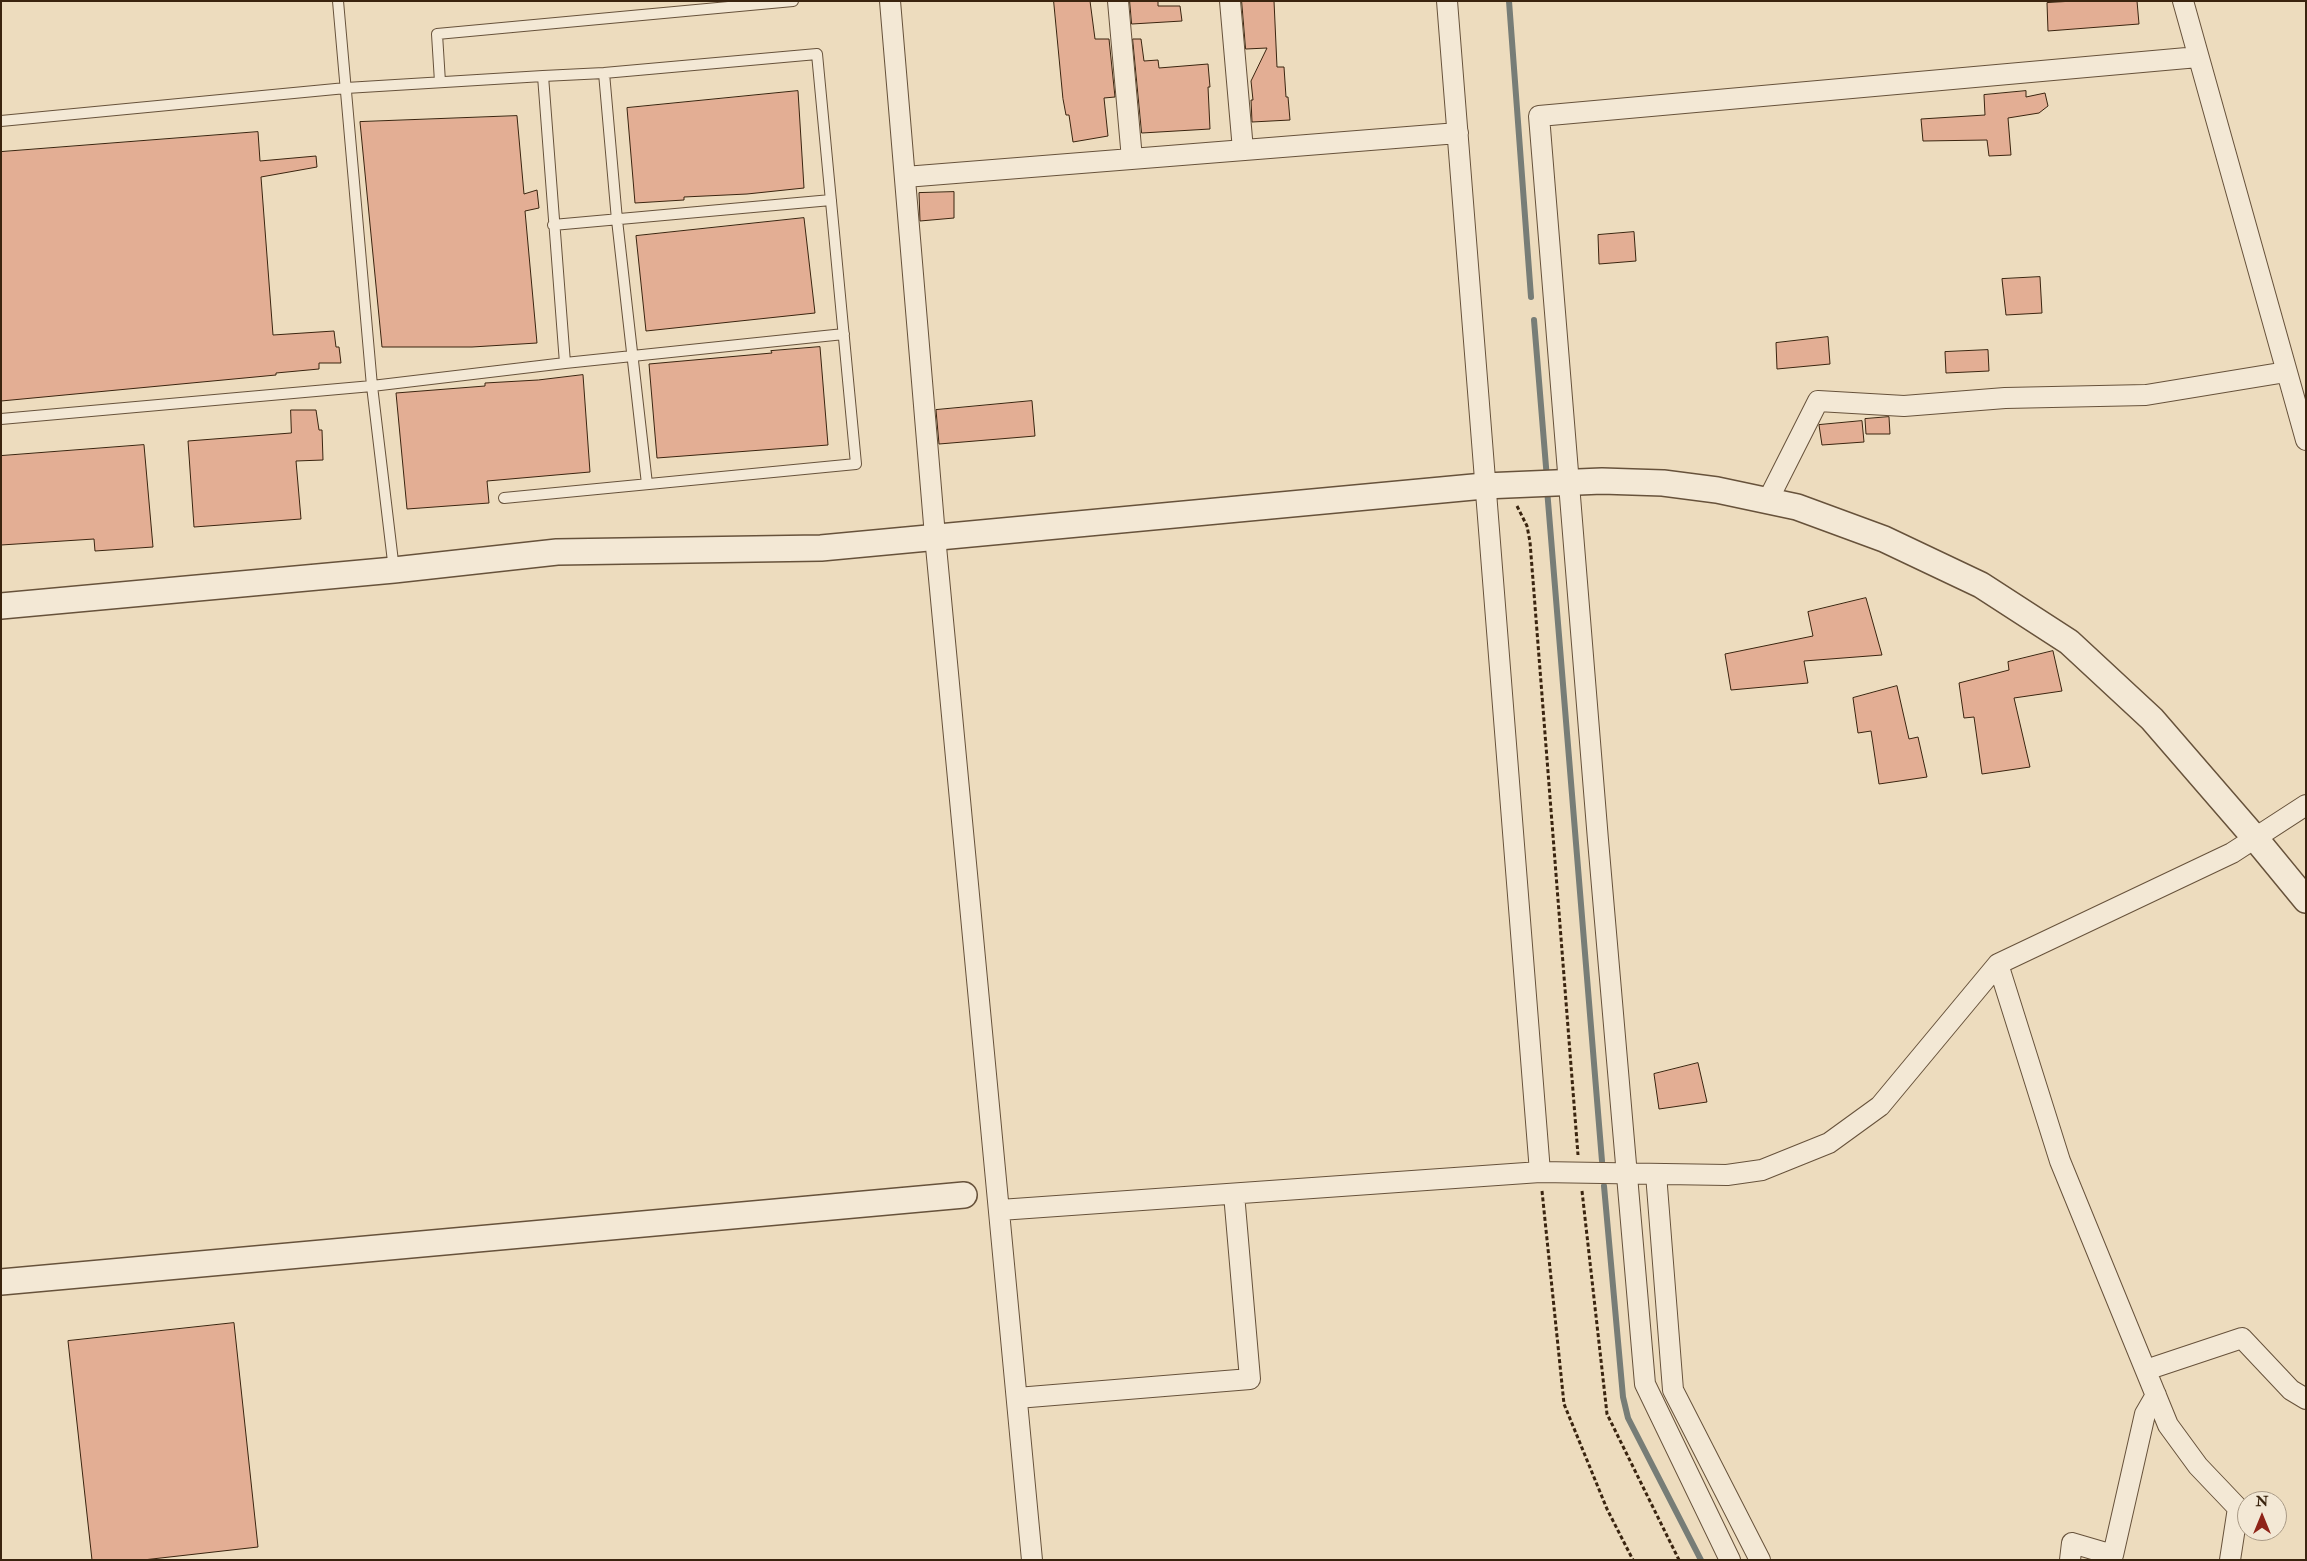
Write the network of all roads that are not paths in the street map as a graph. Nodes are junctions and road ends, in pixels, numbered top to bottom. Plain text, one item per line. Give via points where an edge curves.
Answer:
1 (338, 1) edge
2 (793, 1) edge
3 (890, 1) edge
4 (1118, 1) edge
5 (1230, 1) edge
6 (1447, 1) edge
7 (2183, 1) edge
8 (2198, 57) junction
9 (604, 73) junction
10 (543, 76) junction
11 (440, 82) junction
12 (346, 88) junction
13 (1, 121) edge
14 (1458, 133) junction
15 (1243, 150) junction
16 (1132, 159) junction
17 (905, 177) junction
18 (831, 200) junction
19 (617, 220) junction
20 (553, 225) junction
21 (844, 334) junction
22 (633, 357) junction
23 (565, 363) junction
24 (2286, 372) junction
25 (372, 386) junction
26 (1, 419) edge
27 (2306, 440) edge
28 (1564, 482) junction
29 (647, 484) junction
30 (1484, 486) junction
31 (504, 498) dead end
32 (1768, 500) junction
33 (935, 536) junction
34 (394, 570) junction
35 (1, 606) edge
36 (2306, 805) edge
37 (2255, 838) junction
38 (2306, 900) edge
39 (1998, 964) junction
40 (1540, 1172) junction
41 (1626, 1174) junction
42 (1656, 1174) junction
43 (1234, 1194) junction
44 (964, 1195) dead end
45 (1000, 1210) junction
46 (1, 1282) edge
47 (2146, 1370) junction
48 (2156, 1395) junction
49 (1017, 1398) junction
50 (2306, 1399) edge
51 (1032, 1560) edge
52 (1730, 1560) edge
53 (1760, 1560) edge
54 (2070, 1560) edge
55 (2230, 1560) edge

1 - 12 lane
2 - 11 lane via 437,34
3 - 17 street
4 - 16 street
5 - 15 street
6 - 14 street
7 - 8 street
8 - 24 street
8 - 28 street via 1539,116
9 - 10 lane
9 - 18 lane via 817,54
9 - 19 lane
10 - 11 lane
10 - 20 lane
11 - 12 lane
12 - 13 lane
12 - 25 lane
14 - 15 street
14 - 30 street
15 - 16 street
16 - 17 street
17 - 33 street
18 - 19 lane
18 - 21 lane
19 - 20 lane
19 - 22 lane
20 - 23 lane
21 - 22 lane
21 - 29 lane via 856,464
22 - 23 lane
22 - 29 lane
23 - 25 lane
24 - 27 street
24 - 32 street via 2146,395 2005,398 1904,406 1818,401
25 - 26 lane
25 - 34 lane
28 - 30 street
28 - 32 street via 1663,483
28 - 41 street
29 - 31 lane
30 - 33 street
30 - 40 street
32 - 37 street via 1797,507 1884,539 1981,586 2069,642 2152,720
33 - 34 street via 822,548 557,552
33 - 45 street
34 - 35 street
36 - 37 street
37 - 38 street
37 - 39 street via 2232,854
39 - 42 street via 1880,1106 1829,1143 1762,1170 1727,1176
39 - 47 street via 2060,1161
40 - 41 street
40 - 43 street
41 - 42 street
41 - 52 street via 1645,1384
42 - 53 street via 1673,1390
43 - 45 street
43 - 49 street via 1250,1380
44 - 46 street
45 - 49 street
47 - 48 street
47 - 50 street via 2242,1338 2291,1390
48 - 54 street via 2145,1414 2113,1555 2072,1543
48 - 55 street via 2168,1425 2198,1466 2238,1508
49 - 51 street

